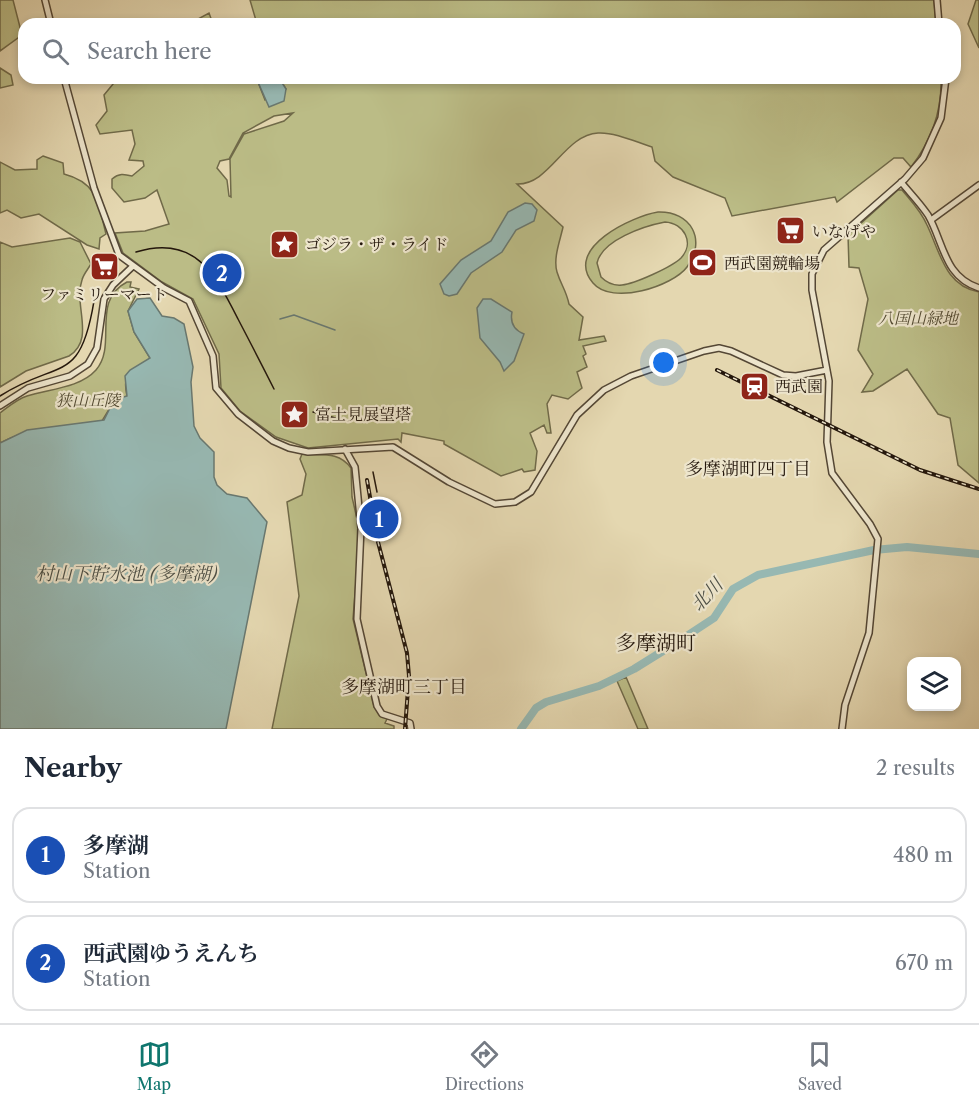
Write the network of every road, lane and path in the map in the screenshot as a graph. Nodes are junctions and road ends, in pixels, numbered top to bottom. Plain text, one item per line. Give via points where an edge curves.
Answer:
1 (45, 0) edge
2 (937, 0) edge
3 (50, 18) edge
4 (938, 18) edge
5 (65, 84) edge
6 (945, 84) edge
7 (901, 183) junction
8 (979, 185) edge
9 (931, 220) junction
10 (133, 266) junction
11 (979, 288) edge
12 (827, 370) junction
13 (0, 406) edge
14 (345, 449) junction
15 (411, 729) edge
16 (842, 729) edge

1 - 3 street
2 - 4 street
5 - 10 street via 94,188 119,255
6 - 7 street via 937,131 923,158
7 - 9 street
7 - 12 street via 824,250 813,270 812,290
8 - 9 street
9 - 11 street via 952,271
10 - 13 street via 104,299 97,348 88,364 70,376 28,388
10 - 14 street via 192,304 214,360 216,388 238,414 273,441 289,448 308,452
12 - 14 street via 783,375 719,348 631,376 610,386 581,411 535,486 524,498 510,504 486,501 396,449
12 - 16 street via 827,442 832,473 874,530 877,550 869,633 845,705
14 - 15 street via 354,465 362,528 357,619 375,697 382,714 410,723

